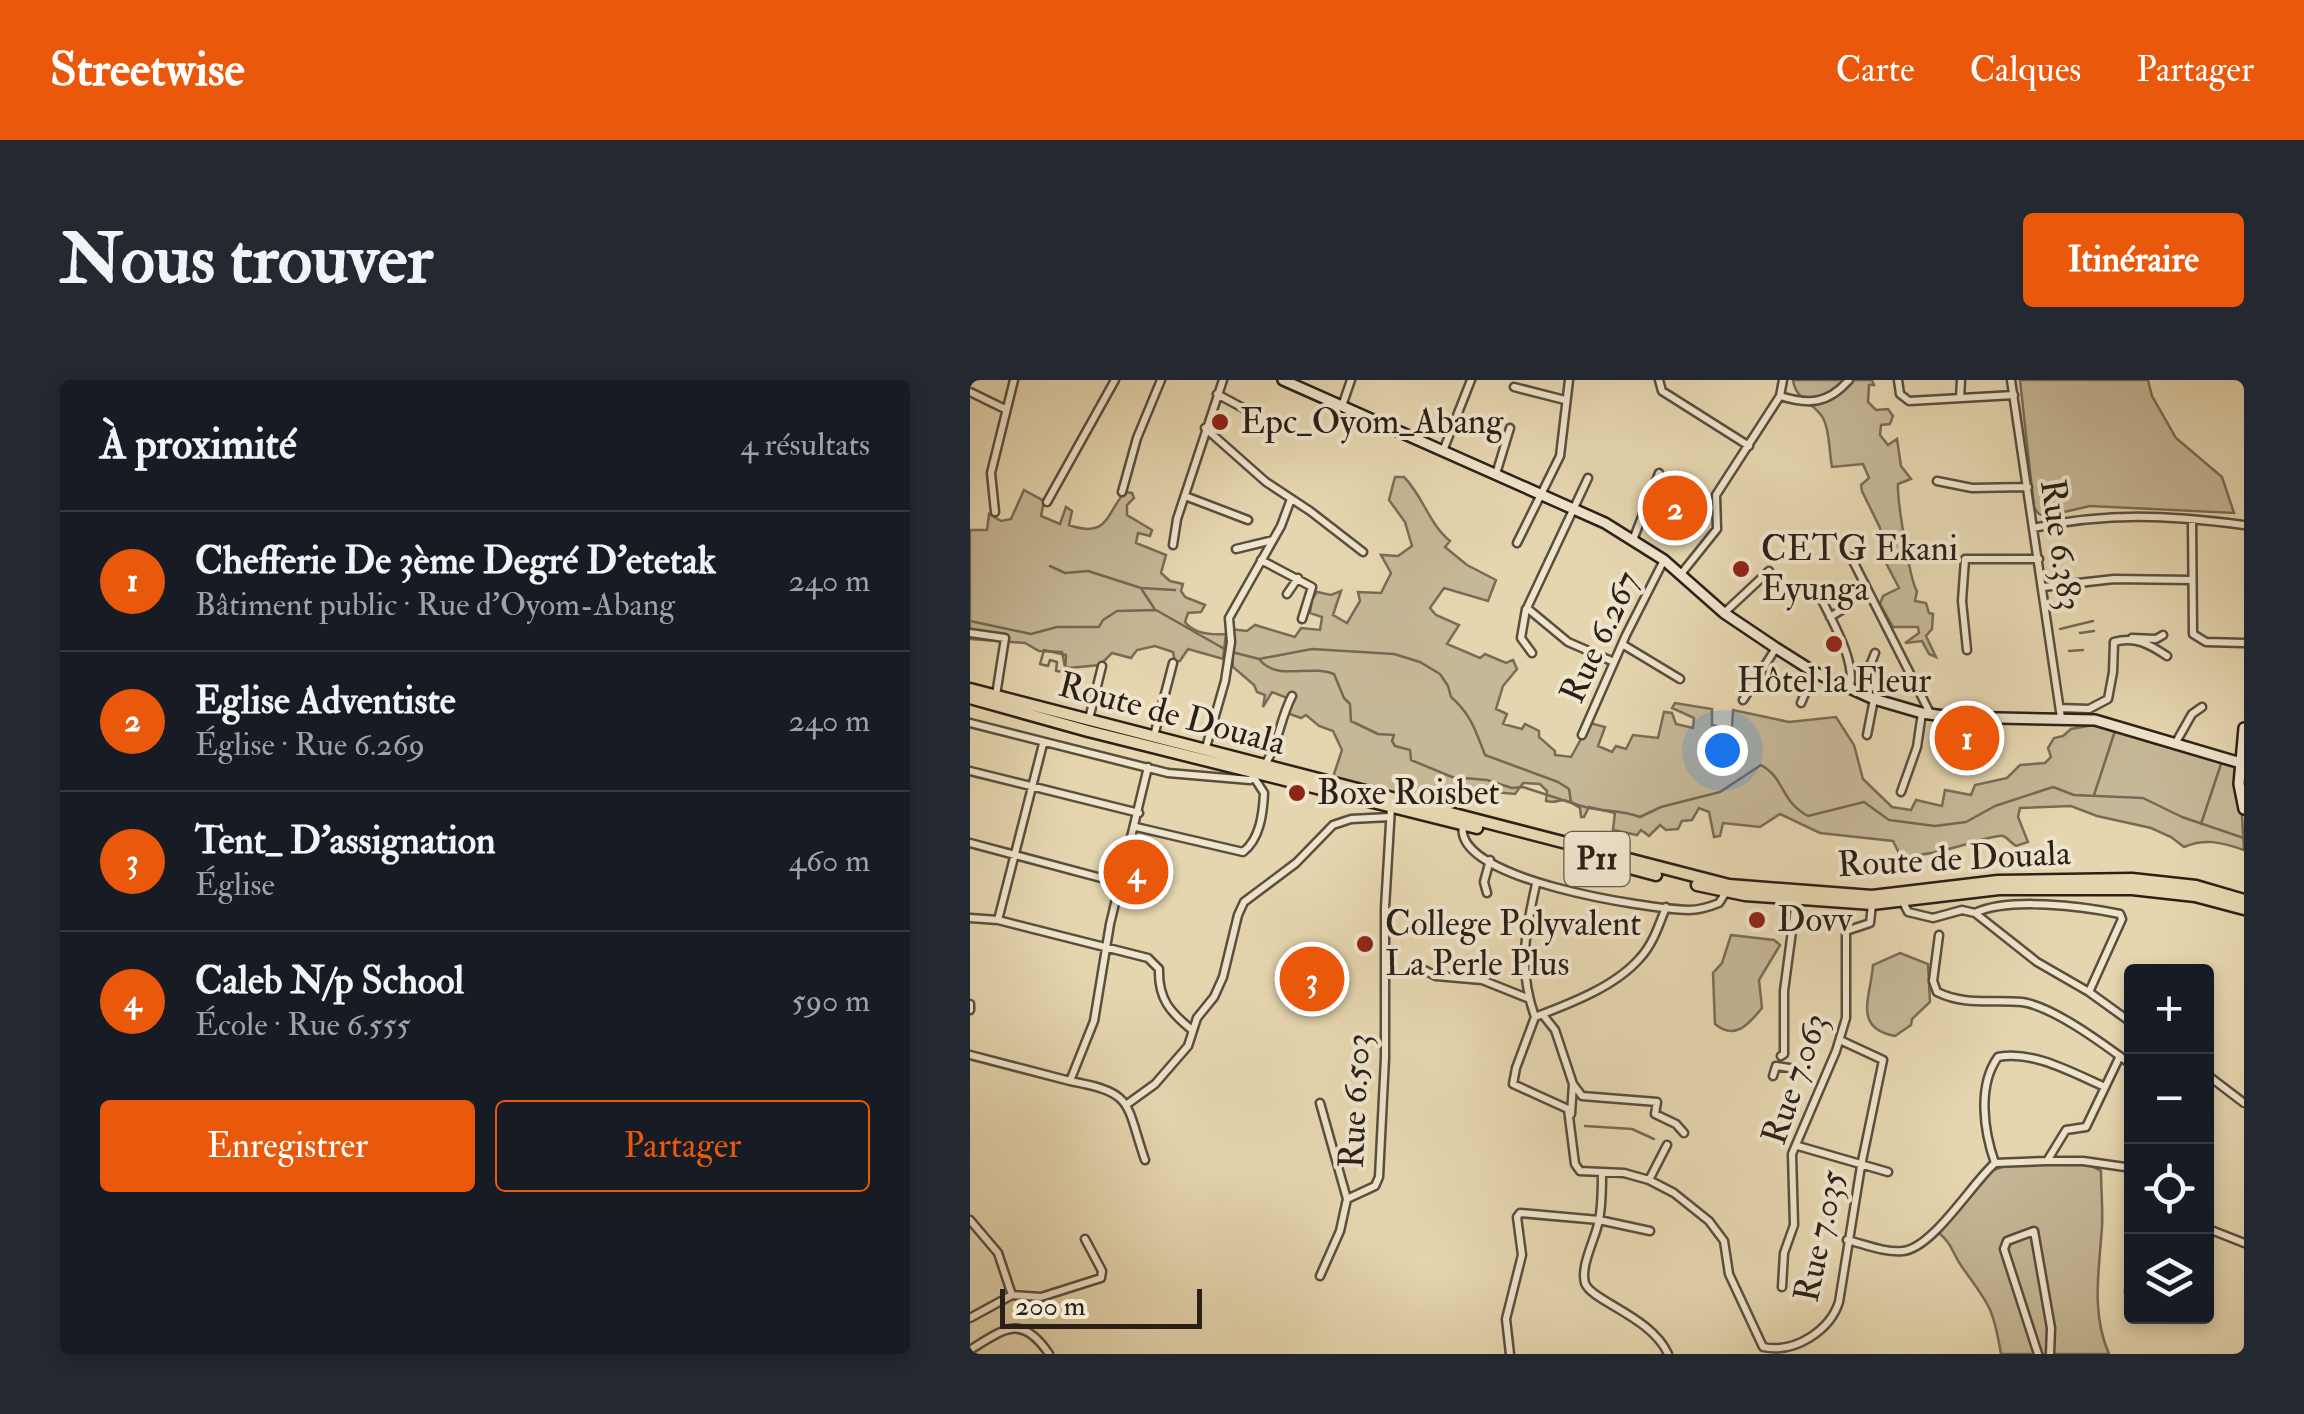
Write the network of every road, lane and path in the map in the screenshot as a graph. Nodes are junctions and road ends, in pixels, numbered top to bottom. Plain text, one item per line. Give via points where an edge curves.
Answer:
1 (1014, 380) edge
2 (1115, 380) edge
3 (1161, 380) edge
4 (1223, 380) edge
5 (1283, 380) edge
6 (1351, 380) edge
7 (1470, 380) edge
8 (1569, 380) edge
9 (1658, 380) edge
10 (1774, 380) edge
11 (1848, 380) edge
12 (1898, 380) edge
13 (1961, 380) edge
14 (2012, 380) edge
15 (1514, 386) dead end
16 (1781, 388) edge
17 (970, 392) edge
18 (1217, 394) junction
19 (2014, 395) junction
20 (1960, 398) junction
21 (1565, 400) junction
22 (1342, 407) junction
23 (1005, 409) junction
24 (1256, 415) dead end
25 (1205, 428) junction
26 (1510, 428) dead end
27 (1749, 446) junction
28 (1443, 452) junction
29 (1659, 473) dead end
30 (1496, 474) junction
31 (1588, 478) dead end
32 (1938, 481) dead end
33 (2028, 487) junction
34 (1122, 492) dead end
35 (1541, 493) junction
36 (1185, 496) junction
37 (1290, 499) junction
38 (1047, 502) dead end
39 (1574, 508) junction
40 (994, 512) dead end
41 (1248, 520) dead end
42 (2192, 520) junction
43 (2244, 526) edge
44 (2032, 528) junction
45 (1274, 540) junction
46 (1633, 540) junction
47 (1517, 543) dead end
48 (1173, 545) dead end
49 (1236, 550) dead end
50 (1364, 552) dead end
51 (1852, 557) dead end
52 (2038, 559) junction
53 (1260, 560) junction
54 (1664, 560) junction
55 (1768, 571) dead end
56 (1680, 574) junction
57 (1298, 578) junction
58 (2192, 580) junction
59 (2043, 588) junction
60 (1287, 594) dead end
61 (1818, 594) dead end
62 (1848, 606) dead end
63 (1526, 608) junction
64 (1724, 612) junction
65 (1830, 617) junction
66 (1302, 619) dead end
67 (970, 632) edge
68 (2162, 635) dead end
69 (2130, 638) junction
70 (1622, 644) junction
71 (2244, 644) edge
72 (1776, 648) junction
73 (1967, 650) dead end
74 (1532, 653) dead end
75 (1875, 653) dead end
76 (2167, 656) dead end
77 (1614, 662) junction
78 (1173, 663) dead end
79 (1102, 666) dead end
80 (1814, 672) junction
81 (1680, 679) dead end
82 (970, 690) edge
83 (1854, 691) junction
84 (995, 696) junction
85 (1292, 696) dead end
86 (970, 698) edge
87 (1874, 699) junction
88 (1743, 700) dead end
89 (1801, 703) dead end
90 (2202, 707) dead end
91 (2061, 713) junction
92 (1926, 714) junction
93 (1089, 720) junction
94 (970, 723) edge
95 (2244, 728) edge
96 (1582, 735) dead end
97 (1868, 736) dead end
98 (1154, 738) junction
99 (1042, 744) junction
100 (2175, 744) junction
101 (1205, 751) junction
102 (2242, 763) edge
103 (1148, 768) junction
104 (970, 771) edge
105 (1259, 773) junction
106 (1032, 787) junction
107 (1901, 792) dead end
108 (2244, 810) edge
109 (1391, 812) junction
110 (1138, 813) junction
111 (1463, 825) junction
112 (1136, 827) junction
113 (970, 843) edge
114 (1015, 857) junction
115 (1490, 860) junction
116 (1120, 884) junction
117 (1536, 884) junction
118 (1746, 891) junction
119 (1726, 892) junction
120 (1486, 894) dead end
121 (1796, 900) junction
122 (1902, 902) junction
123 (1872, 904) junction
124 (2242, 905) edge
125 (1666, 908) junction
126 (1975, 913) junction
127 (970, 918) edge
128 (998, 920) junction
129 (1938, 935) dead end
130 (1105, 949) junction
131 (1422, 969) dead end
132 (2089, 992) junction
133 (1526, 998) junction
134 (1544, 1016) junction
135 (2124, 1017) edge
136 (1192, 1030) junction
137 (1840, 1040) junction
138 (970, 1055) edge
139 (2120, 1056) junction
140 (2124, 1059) edge
141 (1776, 1066) junction
142 (1796, 1068) dead end
143 (1773, 1076) dead end
144 (2214, 1080) edge
145 (1070, 1081) junction
146 (1572, 1084) junction
147 (2105, 1087) junction
148 (1320, 1103) dead end
149 (2244, 1103) edge
150 (1126, 1105) junction
151 (1571, 1114) junction
152 (1684, 1133) dead end
153 (1667, 1145) dead end
154 (1798, 1146) junction
155 (1145, 1160) dead end
156 (2047, 1161) junction
157 (1995, 1163) junction
158 (1861, 1166) junction
159 (2124, 1167) edge
160 (1602, 1172) junction
161 (1888, 1172) dead end
162 (1648, 1180) junction
163 (1347, 1200) junction
164 (1599, 1220) junction
165 (972, 1227) edge
166 (2214, 1231) edge
167 (1650, 1232) dead end
168 (1085, 1239) dead end
169 (1848, 1240) junction
170 (2244, 1242) edge
171 (1320, 1276) dead end
172 (1782, 1286) dead end
173 (1012, 1296) junction
174 (970, 1318) edge
175 (970, 1350) edge
176 (1049, 1354) edge
177 (1510, 1354) edge
178 (1668, 1354) edge
179 (2038, 1354) edge
180 (2050, 1354) edge

1 - 23 street
2 - 38 street
3 - 34 street
4 - 18 street
5 - 22 main road
6 - 22 street
7 - 28 street
8 - 21 street
9 - 27 street via 1662,391
10 - 16 street
11 - 16 street via 1838,393 1809,403
12 - 20 street via 1908,400
13 - 20 street
14 - 19 street, Rue 6.383
15 - 21 street
16 - 27 street
17 - 23 street
18 - 24 street
18 - 25 street
19 - 20 street
19 - 33 street, Rue 6.383
21 - 35 street via 1560,456
22 - 28 main road
23 - 40 street via 992,473
25 - 36 street
25 - 37 street
26 - 30 street
27 - 56 street via 1716,495 1717,529
28 - 30 main road
29 - 46 street
30 - 35 main road
31 - 39 street
32 - 33 street
33 - 44 street, Rue 6.383
35 - 39 main road
35 - 47 street
36 - 41 street
36 - 48 street
37 - 45 street
37 - 50 street
39 - 46 main road
39 - 63 street
42 - 43 street
42 - 44 street via 2107,515
42 - 58 street
44 - 52 street, Rue 6.383
45 - 49 street
45 - 53 street
46 - 54 main road
51 - 92 street
52 - 59 street, Rue 6.383
52 - 73 street via 1965,559
53 - 57 street
53 - 101 street via 1229,618 1225,681
54 - 56 main road
54 - 70 street, Rue 6.267
55 - 64 street
56 - 64 main road
57 - 60 street
57 - 66 street via 1313,589
58 - 59 street via 2114,579
58 - 71 street via 2193,634 2206,642
59 - 91 street, Rue 6.383
61 - 65 street
62 - 65 street
63 - 74 street via 1521,638
63 - 77 street via 1568,642
64 - 72 main road
65 - 83 street
67 - 84 street via 1005,638
68 - 69 street
69 - 76 street
69 - 91 street via 2114,642 2108,699
70 - 77 street, Rue 6.267
70 - 81 street
72 - 80 main road
72 - 88 street
75 - 83 street
77 - 96 street, Rue 6.267
78 - 98 street
79 - 93 street
80 - 83 main road
80 - 89 street
82 - 84 main road, Route de Douala / P11
83 - 87 main road
84 - 93 main road, Route de Douala / P11
85 - 105 street via 1277,748
86 - 105 main road, P11
87 - 92 main road
87 - 97 street
90 - 100 street
91 - 92 main road
91 - 100 main road
92 - 107 street
93 - 98 main road, Route de Douala / P11
94 - 99 street
95 - 102 main road
98 - 101 main road, Route de Douala / P11
99 - 103 street
99 - 106 street
100 - 102 main road
101 - 105 main road, Route de Douala / P11
102 - 108 main road
103 - 105 street via 1242,781
103 - 110 street
104 - 106 street
105 - 109 main road, P11
105 - 112 street via 1262,814 1252,845 1242,852
105 - 118 main road, Route de Douala / P11
106 - 110 street
106 - 114 street
109 - 111 main road, P11
109 - 136 street via 1333,825 1240,908 1219,988
109 - 163 street, Rue 6.503 via 1380,1177
110 - 112 street
111 - 115 street via 1462,838
111 - 119 main road, P11
112 - 116 street
113 - 114 street
114 - 116 street
114 - 128 street
115 - 117 street
115 - 120 street
116 - 130 street
117 - 125 street
117 - 133 street via 1523,950
118 - 119 main road, P11
118 - 121 main road, P11
118 - 124 main road, Route de Douala / P11 via 1872,896 1998,881 2114,878 2220,891
119 - 125 street via 1702,909
121 - 123 main road, P11
121 - 141 street
122 - 123 main road, P11
122 - 124 main road, P11 via 1999,889 2095,887 2162,890
122 - 126 street via 1908,912 1934,918
123 - 137 street, Rue 7.063 via 1870,923 1846,931
125 - 134 street via 1650,946 1630,968
126 - 132 street
126 - 132 street via 1990,906 2040,906 2120,914
127 - 128 street
128 - 130 street
129 - 139 street via 1938,992 1972,1002 2027,1004
130 - 136 street via 1156,962 1164,1003
130 - 145 street via 1094,1021
131 - 133 street via 1482,980
132 - 135 street
133 - 134 street
134 - 146 street
134 - 151 street via 1513,1084
136 - 150 street via 1183,1053
137 - 154 street, Rue 7.063
137 - 158 street, Rue 7.035 via 1883,1060
138 - 145 street
139 - 140 street
139 - 147 street
141 - 142 street
141 - 143 street
144 - 149 street
145 - 150 street via 1107,1088
146 - 151 street
146 - 152 street via 1582,1096 1656,1102 1654,1114
147 - 156 street via 2086,1126 2066,1130
147 - 157 street via 2048,1062 1998,1058 1989,1074 1985,1118
148 - 163 street
150 - 155 street
151 - 160 street via 1578,1168
153 - 162 street
154 - 158 street
154 - 172 street, Rue 7.063 via 1792,1154 1794,1225
156 - 157 street
156 - 159 street
157 - 169 street via 1918,1246 1901,1252
158 - 161 street
158 - 169 street, Rue 7.035
160 - 162 street, Rue 7.035
160 - 164 street
162 - 169 street, Rue 7.035 via 1692,1206 1724,1241 1732,1285 1767,1350 1809,1342 1826,1325 1838,1302
163 - 171 street
164 - 167 street
164 - 177 street via 1520,1212 1522,1255 1506,1319
164 - 178 street via 1586,1285 1650,1328
165 - 173 street via 998,1254
166 - 170 street
168 - 173 street via 1100,1278 1040,1297
173 - 174 street
175 - 176 street via 995,1334 1025,1329
179 - 180 street via 2004,1250 2007,1241 2034,1231

